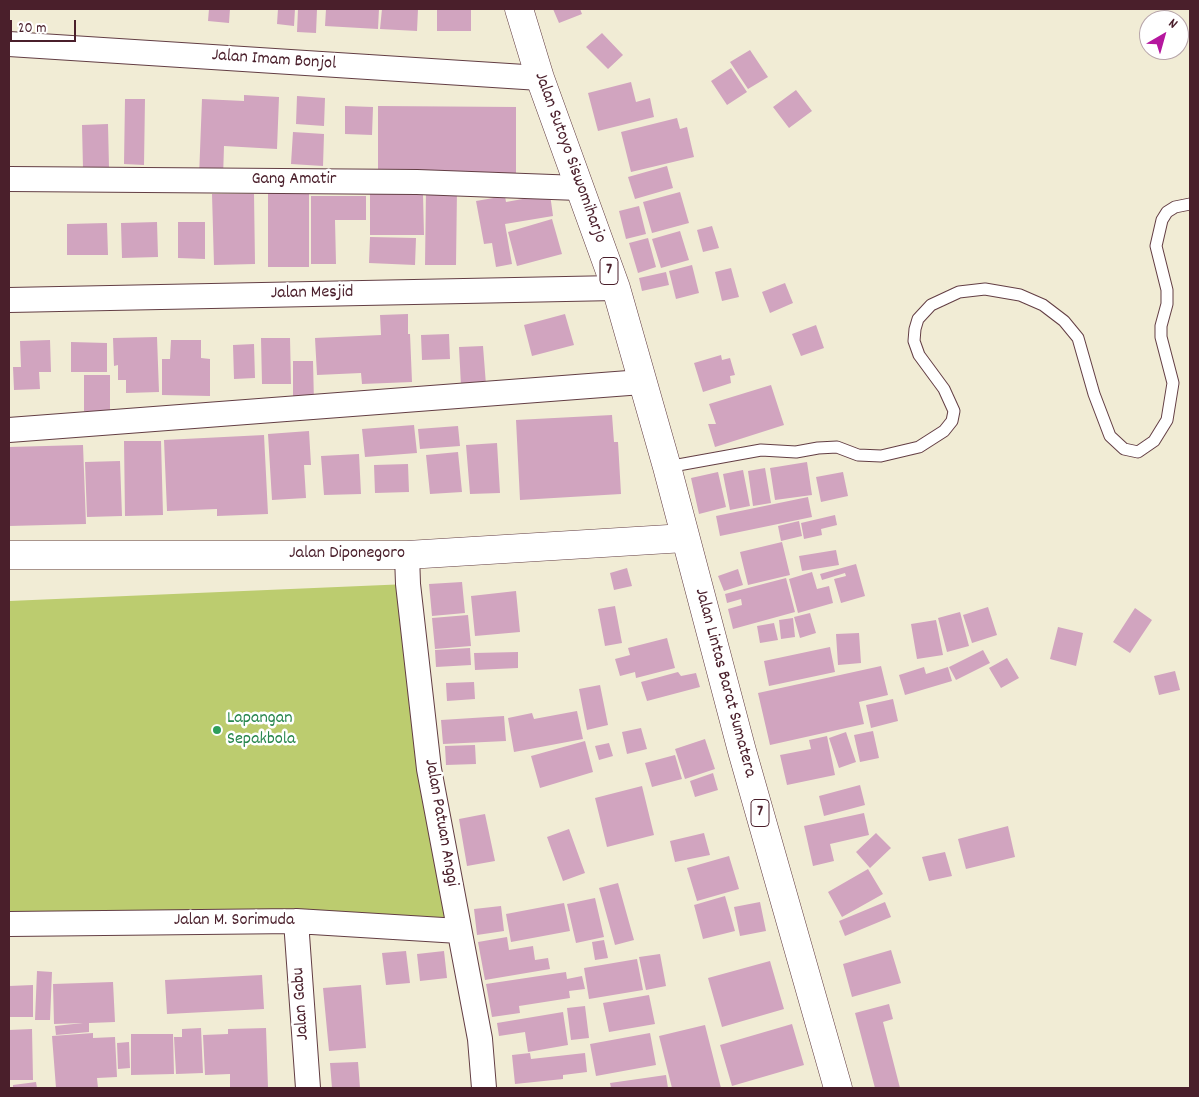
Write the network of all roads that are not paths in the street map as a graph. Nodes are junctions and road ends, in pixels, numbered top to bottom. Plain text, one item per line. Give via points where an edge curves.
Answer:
1 (519, 9) edge
2 (9, 44) edge
3 (540, 78) junction
4 (9, 179) edge
5 (579, 188) junction
6 (1190, 204) edge
7 (616, 288) junction
8 (9, 300) edge
9 (642, 382) junction
10 (9, 430) edge
11 (667, 468) junction
12 (685, 538) junction
13 (9, 555) edge
14 (407, 555) junction
15 (296, 921) junction
16 (9, 924) edge
17 (459, 931) junction
18 (308, 1088) edge
19 (484, 1088) edge
20 (838, 1088) edge

1 - 3 main road, Jalan Sutoyo Siswomiharjo / 7
2 - 3 street, Jalan Imam Bonjol
3 - 5 main road, Jalan Sutoyo Siswomiharjo / 7
4 - 5 street, Gang Amatir via 417,182
5 - 7 main road, Jalan Sutoyo Siswomiharjo / 7
6 - 11 lane via 1175,206 1167,212 1156,246 1167,290 1160,337 1173,383 1167,420 1154,441 1138,452 1124,449 1110,436 1078,338 1064,321 1043,305 1020,295 985,289 959,292 931,305 918,319 914,341 919,355 944,389 954,411 952,421 944,431 919,447 881,456 858,455 837,446 796,452 761,450
7 - 8 street, Jalan Mesjid
7 - 9 main road, Jalan Sutoyo Siswomiharjo / 7
9 - 10 street
9 - 11 main road, Jalan Sutoyo Siswomiharjo / 7
11 - 12 main road, Jalan Sutoyo Siswomiharjo / 7
12 - 14 main road, Jalan Diponegoro
12 - 20 main road, Jalan Lintas Barat Sumatera / 7
13 - 14 main road, Jalan Diponegoro
14 - 17 street, Jalan Patuan Anggi via 429,769
15 - 16 street, Jalan M. Sorimuda
15 - 17 street, Jalan M. Sorimuda
15 - 18 street, Jalan Gabu
17 - 19 street, Jalan Patuan Anggi via 480,1039

